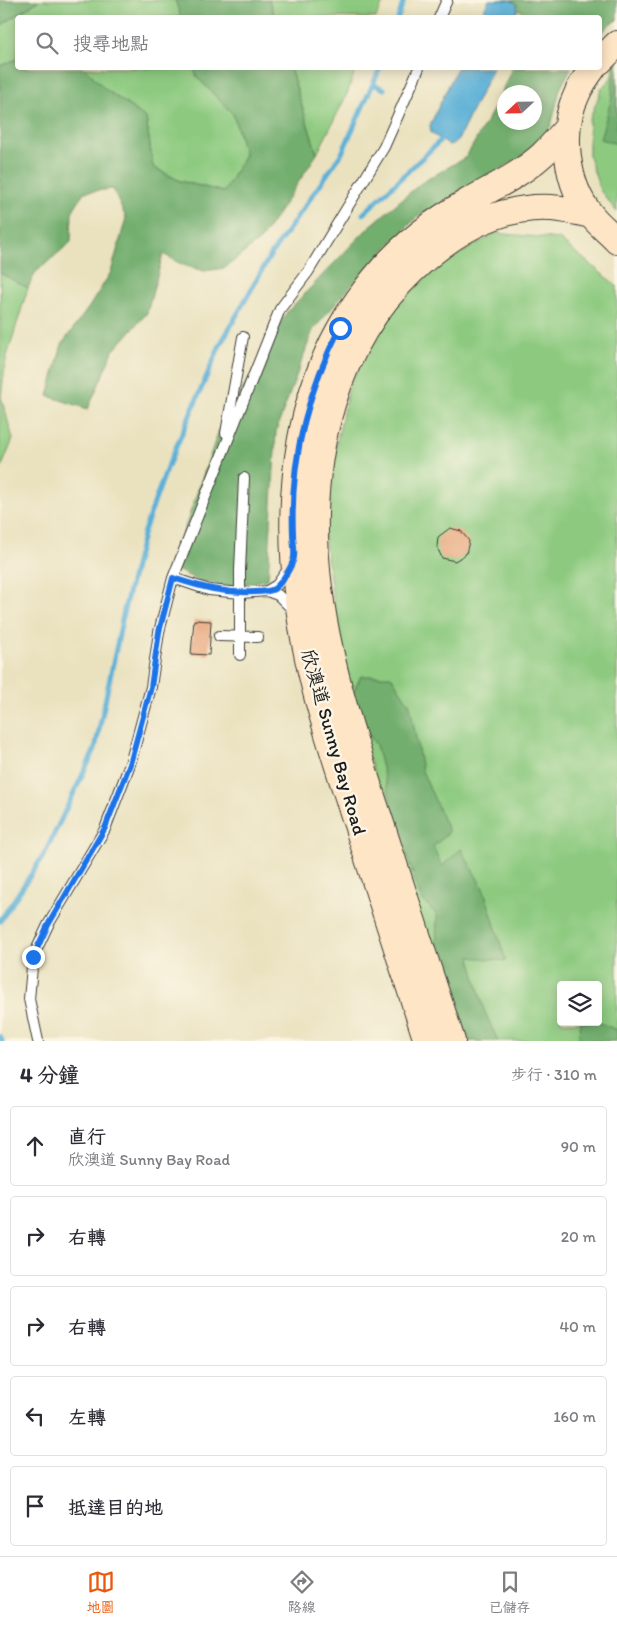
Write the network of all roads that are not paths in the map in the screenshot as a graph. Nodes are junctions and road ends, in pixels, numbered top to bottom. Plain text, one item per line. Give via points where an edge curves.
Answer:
1 (447, 0) edge
2 (440, 15) edge
3 (617, 44) edge
4 (602, 59) edge
5 (418, 70) edge
6 (591, 70) edge
7 (567, 128) junction
8 (591, 215) junction
9 (617, 240) edge
10 (244, 337) dead end
11 (222, 456) junction
12 (244, 478) dead end
13 (294, 558) junction
14 (173, 578) junction
15 (268, 591) junction
16 (241, 593) junction
17 (301, 620) junction
18 (219, 636) dead end
19 (240, 637) junction
20 (258, 637) dead end
21 (240, 654) dead end
22 (38, 1041) edge
23 (427, 1041) edge
24 (452, 1041) edge

1 - 2 lane
3 - 4 main road
5 - 11 lane via 384,147 308,272 280,309
6 - 7 main road via 576,96
7 - 8 main road via 568,159 574,181
7 - 13 main road, 欣澳道 Sunny Bay Road via 541,156 417,236 374,278 356,302 326,355 306,411 294,485
8 - 9 main road
8 - 24 main road, 欣澳道 Sunny Bay Road via 551,208 502,213 464,230 428,256 402,280 361,335 341,377 322,444 316,493 316,557 334,666 368,786
10 - 11 lane
11 - 14 lane
12 - 16 lane
13 - 15 lane via 280,582
13 - 17 main road, 欣澳道 Sunny Bay Road
14 - 16 lane via 209,590
14 - 22 lane via 159,632 151,687 130,764 105,828 33,957 29,1000
15 - 16 lane
15 - 17 lane via 285,601
16 - 19 lane
17 - 23 main road, 欣澳道 Sunny Bay Road via 329,737
18 - 19 lane
19 - 20 lane
19 - 21 lane

